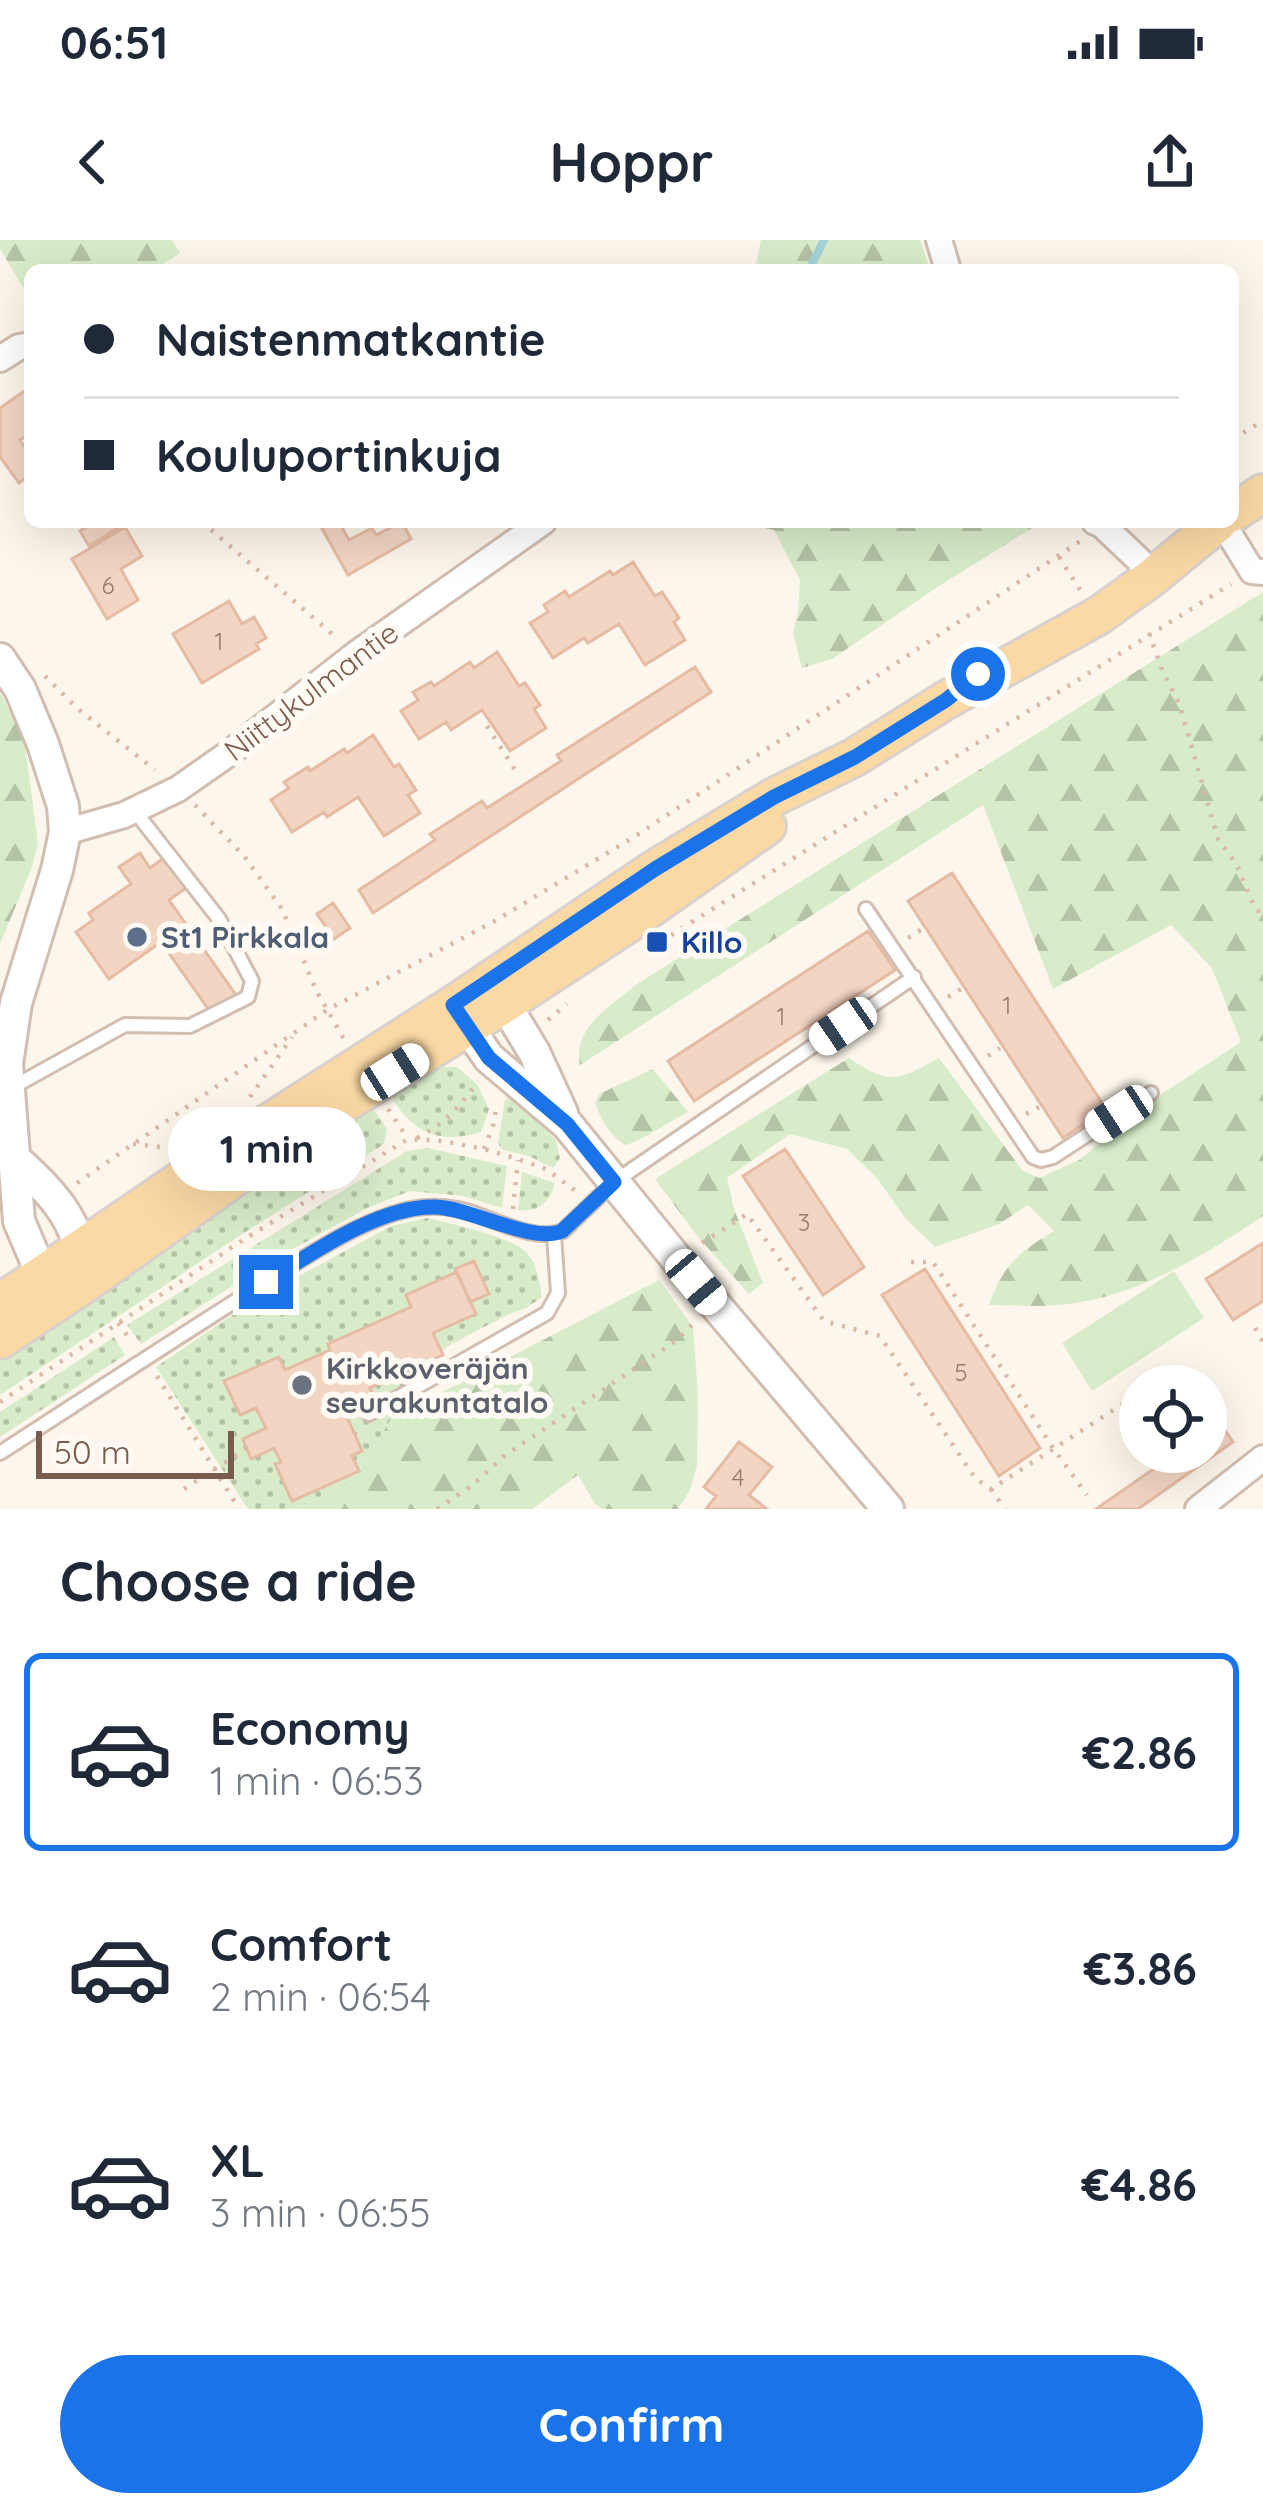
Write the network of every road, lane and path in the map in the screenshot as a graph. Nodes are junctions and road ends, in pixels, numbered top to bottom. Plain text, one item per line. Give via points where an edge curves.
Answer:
1 (209, 528) edge
2 (534, 528) edge
3 (1092, 528) edge
4 (1103, 528) edge
5 (1210, 528) edge
6 (1225, 528) edge
7 (1145, 568) junction
8 (1258, 572) edge
9 (1149, 633) junction
10 (356, 654) junction
11 (0, 659) edge
12 (78, 709) dead end
13 (487, 725) dead end
14 (517, 773) dead end
15 (178, 789) junction
16 (134, 810) junction
17 (65, 832) junction
18 (866, 909) dead end
19 (1263, 914) edge
20 (662, 940) dead end
21 (914, 977) junction
22 (576, 993) dead end
23 (507, 1006) junction
24 (327, 1010) junction
25 (459, 1017) junction
26 (296, 1033) junction
27 (346, 1042) dead end
28 (486, 1073) junction
29 (7, 1090) junction
30 (1151, 1093) dead end
31 (497, 1096) dead end
32 (381, 1100) dead end
33 (246, 1102) dead end
34 (567, 1124) junction
35 (417, 1138) junction
36 (408, 1139) junction
37 (132, 1144) junction
38 (484, 1149) junction
39 (185, 1150) dead end
40 (15, 1159) junction
41 (518, 1159) junction
42 (614, 1182) junction
43 (56, 1197) junction
44 (590, 1202) junction
45 (512, 1226) junction
46 (554, 1235) junction
47 (695, 1247) dead end
48 (911, 1262) dead end
49 (70, 1275) junction
50 (714, 1303) junction
51 (0, 1304) edge
52 (118, 1323) junction
53 (1255, 1328) dead end
54 (0, 1340) edge
55 (1263, 1342) edge
56 (143, 1358) junction
57 (0, 1402) edge
58 (1119, 1406) edge
59 (369, 1414) dead end
60 (247, 1448) dead end
61 (1053, 1448) junction
62 (2, 1452) edge
63 (1263, 1458) edge
64 (216, 1469) junction
65 (184, 1489) dead end
66 (991, 1490) junction
67 (1088, 1495) dead end
68 (239, 1509) edge
69 (437, 1509) edge
70 (888, 1509) edge
71 (1005, 1509) edge
72 (1198, 1509) edge

1 - 10 path
2 - 10 street, Niittykulmantie
3 - 24 path via 634,837
4 - 7 street
5 - 7 main road
6 - 8 street
7 - 23 main road via 1010,649
8 - 9 path
9 - 19 path via 1180,706 1218,839
9 - 20 path
10 - 15 street, Niittykulmantie
11 - 17 street via 43,744
12 - 15 path
13 - 14 path
15 - 16 street, Niittykulmantie
15 - 24 path via 262,878
16 - 17 street, Niittykulmantie
16 - 29 lane via 219,919 252,981 248,997 190,1026 125,1025
17 - 29 street via 16,1003
18 - 21 lane
21 - 30 lane via 1041,1160
21 - 42 lane
22 - 23 path via 561,1010
23 - 25 main road
23 - 34 street
24 - 26 path
24 - 27 path
25 - 28 street
25 - 49 main road via 214,1157
26 - 33 path
26 - 37 path
28 - 34 street
28 - 35 path via 441,1125
29 - 40 street
31 - 38 path
32 - 36 path
34 - 42 street
35 - 36 path
35 - 38 path
36 - 52 path
37 - 39 path
37 - 43 path
38 - 41 path
40 - 43 street
40 - 49 street via 19,1221
41 - 44 path
41 - 45 path
42 - 44 lane
42 - 50 street
43 - 49 street
44 - 46 lane
45 - 46 lane
45 - 56 lane via 431,1207 373,1221
46 - 59 lane via 558,1292 548,1313
47 - 66 path via 747,1214 824,1321 880,1336
48 - 61 path via 933,1262
49 - 51 main road
49 - 54 main road
50 - 69 path via 677,1340
50 - 70 street
52 - 56 path
52 - 57 path
53 - 55 path
56 - 62 lane
56 - 64 path
58 - 61 path
60 - 64 path
61 - 66 path
61 - 67 path
63 - 72 street
64 - 65 path
64 - 68 path
66 - 71 path

